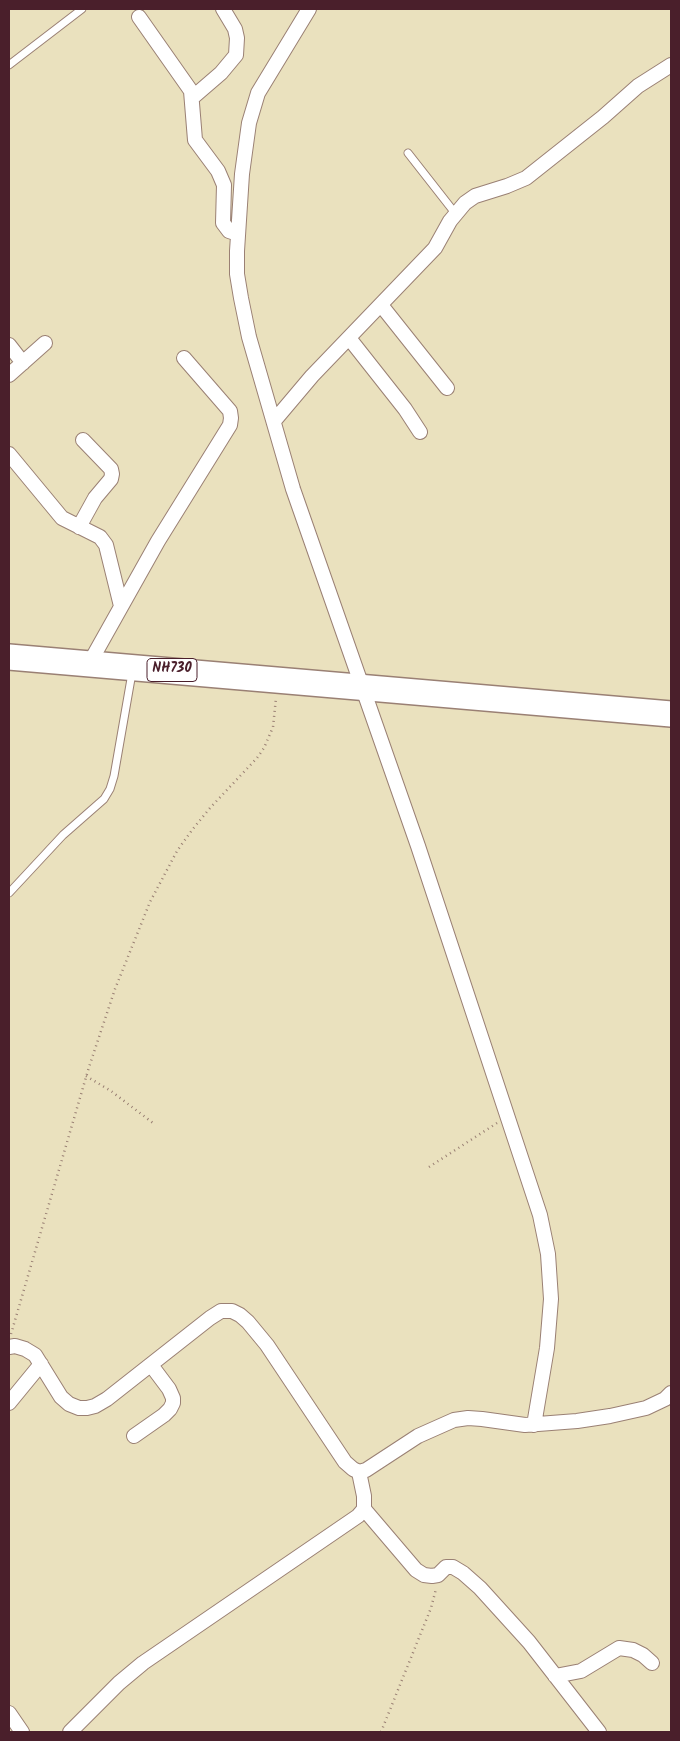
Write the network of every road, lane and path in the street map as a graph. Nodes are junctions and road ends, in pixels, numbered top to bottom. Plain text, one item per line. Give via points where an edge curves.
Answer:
1 (82, 9) edge
2 (223, 9) edge
3 (309, 9) edge
4 (139, 17) dead end
5 (9, 65) edge
6 (671, 65) edge
7 (192, 98) junction
8 (408, 153) dead end
9 (455, 212) junction
10 (234, 233) junction
11 (381, 305) junction
12 (349, 338) junction
13 (45, 343) dead end
14 (9, 345) edge
15 (184, 358) dead end
16 (23, 363) junction
17 (9, 375) edge
18 (447, 388) dead end
19 (274, 420) junction
20 (420, 432) dead end
21 (83, 440) dead end
22 (9, 454) edge
23 (79, 528) junction
24 (121, 606) junction
25 (9, 657) edge
26 (89, 664) junction
27 (133, 668) junction
28 (278, 681) junction
29 (351, 686) junction
30 (671, 714) edge
31 (9, 893) edge
32 (86, 1076) junction
33 (153, 1123) dead end
34 (491, 1126) dead end
35 (429, 1167) dead end
36 (9, 1340) edge
37 (9, 1347) edge
38 (41, 1364) junction
39 (150, 1365) junction
40 (669, 1397) edge
41 (9, 1403) edge
42 (524, 1425) junction
43 (134, 1436) dead end
44 (359, 1472) junction
45 (364, 1509) junction
46 (442, 1571) junction
47 (652, 1663) dead end
48 (555, 1676) junction
49 (9, 1713) edge
50 (22, 1732) edge
51 (70, 1732) edge
52 (381, 1732) edge
53 (599, 1732) edge

1 - 5 lane
2 - 7 street via 238,38 236,55
3 - 10 street via 265,80 253,107
4 - 7 street via 183,78
6 - 9 street via 638,86 526,178 475,196
7 - 10 street via 195,140 222,179 225,192 223,224
8 - 9 lane
9 - 11 street via 435,248
10 - 19 street via 249,337
11 - 12 street
11 - 18 street
12 - 19 street
12 - 20 street
13 - 16 street
14 - 16 street
15 - 24 street via 230,411 230,425
16 - 17 street
19 - 29 street
21 - 23 street via 112,474
22 - 23 street via 62,518
23 - 24 street via 91,531 106,545
24 - 26 street
25 - 26 highway, NH730
26 - 27 highway, NH730
27 - 28 highway, NH730
27 - 31 lane via 110,789 104,799 63,835
28 - 29 highway, NH730
28 - 32 path via 273,727 264,748 192,830 158,884 122,971
29 - 30 highway, NH730
29 - 42 street via 418,846 545,1234 550,1276 550,1323
32 - 33 path
32 - 36 path
34 - 35 path
37 - 38 street via 24,1349 35,1355
38 - 39 street via 61,1397 79,1408 95,1406
38 - 41 street
39 - 43 street via 169,1389 173,1403 170,1409
39 - 44 street via 221,1311 240,1315 266,1345 345,1462
40 - 42 street via 646,1408 610,1416
42 - 44 street via 468,1418 454,1420 418,1436
44 - 45 street
45 - 46 street via 416,1570 432,1576
45 - 51 street via 340,1529 143,1663
46 - 48 street via 453,1567 463,1572 529,1642
46 - 52 path via 432,1608
47 - 48 street via 633,1650 619,1648 581,1671
48 - 53 street
49 - 50 street

